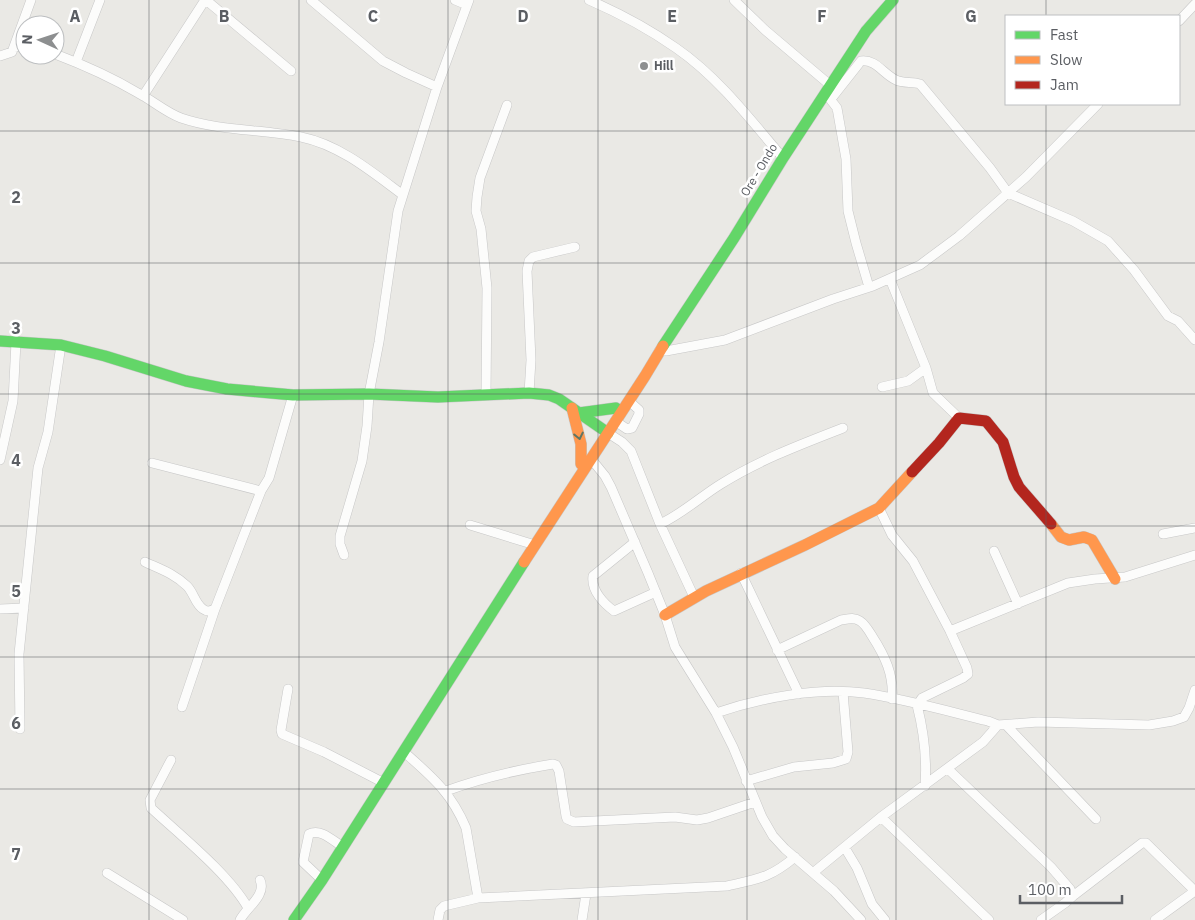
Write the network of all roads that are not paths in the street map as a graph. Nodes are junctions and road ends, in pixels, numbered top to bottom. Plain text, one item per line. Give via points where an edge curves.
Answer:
1 (31, 0) edge
2 (100, 0) edge
3 (206, 0) edge
4 (312, 0) edge
5 (454, 0) edge
6 (589, 0) edge
7 (734, 0) edge
8 (893, 0) edge
9 (468, 3) edge
10 (1195, 4) edge
11 (1180, 20) edge
12 (14, 47) joint
13 (0, 56) edge
14 (65, 58) edge
15 (76, 62) junction
16 (292, 71) dead end
17 (437, 87) junction
18 (829, 92) junction
19 (143, 96) junction
20 (507, 105) dead end
21 (1097, 105) edge
22 (782, 158) junction
23 (1008, 193) junction
24 (403, 195) junction
25 (575, 247) dead end
26 (890, 279) junction
27 (869, 287) junction
28 (1195, 340) edge
29 (0, 342) edge
30 (16, 342) junction
31 (61, 345) junction
32 (657, 355) junction
33 (926, 368) junction
34 (882, 387) dead end
35 (530, 393) junction
36 (369, 394) junction
37 (294, 395) junction
38 (486, 395) junction
39 (629, 401) junction
40 (616, 408) junction
41 (576, 410) junction
42 (959, 418) junction
43 (615, 421) junction
44 (843, 428) dead end
45 (605, 431) junction
46 (0, 460) edge
47 (592, 460) junction
48 (152, 463) dead end
49 (580, 464) junction
50 (261, 491) junction
51 (879, 508) junction
52 (554, 516) junction
53 (660, 524) junction
54 (470, 525) dead end
55 (1195, 528) edge
56 (1163, 534) dead end
57 (634, 542) junction
58 (535, 545) junction
59 (994, 551) dead end
60 (344, 555) dead end
61 (1195, 555) edge
62 (145, 562) dead end
63 (741, 573) junction
64 (1115, 578) junction
65 (656, 592) junction
66 (694, 598) junction
67 (1018, 604) junction
68 (24, 608) junction
69 (0, 609) edge
70 (215, 609) junction
71 (665, 615) junction
72 (950, 631) junction
73 (777, 650) junction
74 (288, 689) dead end
75 (1195, 690) edge
76 (843, 692) junction
77 (799, 694) junction
78 (892, 699) junction
79 (917, 705) junction
80 (182, 707) dead end
81 (716, 713) junction
82 (1002, 725) junction
83 (20, 729) dead end
84 (404, 752) junction
85 (170, 760) dead end
86 (948, 769) junction
87 (746, 781) junction
88 (384, 783) junction
89 (926, 786) junction
90 (446, 791) junction
91 (755, 802) junction
92 (881, 817) junction
93 (1096, 819) dead end
94 (343, 848) junction
95 (845, 848) junction
96 (795, 857) junction
97 (814, 872) junction
98 (107, 873) dead end
99 (260, 880) dead end
100 (322, 880) junction
101 (1195, 891) edge
102 (586, 894) junction
103 (1073, 896) junction
104 (478, 898) junction
105 (248, 908) junction
106 (183, 920) edge
107 (240, 920) edge
108 (294, 920) edge
109 (438, 920) edge
110 (582, 920) edge
111 (860, 920) edge
112 (885, 920) edge
113 (989, 920) edge
114 (1041, 920) edge
115 (1155, 920) edge

1 - 12 street
2 - 15 street
3 - 16 street
3 - 19 street
4 - 17 street via 383,61
5 - 9 street
6 - 22 street via 632,21 677,49 720,86
7 - 18 street
8 - 18 main road, Ore - Ondo via 866,31
9 - 17 street
10 - 11 street
12 - 13 street via 12,52
14 - 15 street
15 - 19 street
17 - 24 street
18 - 22 main road, Ore - Ondo
18 - 23 street via 861,61 867,60 897,81 920,84
18 - 27 street via 837,108 846,159 848,211
19 - 24 street via 178,117 194,122 302,137 322,143 362,165
20 - 38 street via 483,170 477,197 476,211 487,288
21 - 23 street
22 - 32 main road, Ore - Ondo
23 - 26 street via 920,265
23 - 28 street via 1108,241 1168,316 1178,321
24 - 36 street
25 - 35 street via 528,261
26 - 27 street
26 - 33 street
27 - 32 street via 725,340
29 - 30 main road
30 - 31 main road
30 - 46 street via 12,400
31 - 37 main road via 186,381 227,389
31 - 68 street via 48,432 38,468
32 - 39 main road
32 - 40 main road via 645,366
33 - 34 street via 908,381
33 - 42 street via 933,393
35 - 38 main road
35 - 41 main road via 549,395
36 - 37 main road
36 - 38 main road
36 - 60 street via 362,461 340,536
37 - 50 street via 269,478
39 - 43 main road
39 - 43 street via 639,410 632,428 627,429
40 - 41 main road
40 - 45 main road
41 - 45 main road
41 -> 49 main road
42 - 51 main road
42 - 64 main road via 986,421 1003,442 1014,477 1024,493 1061,537 1092,540
43 - 45 main road
44 - 53 street via 769,458 729,479
45 - 47 main road
45 - 49 main road
45 - 53 street via 631,451
47 - 52 main road
47 - 57 street via 605,476
48 - 50 street
49 - 52 main road
50 - 70 street
51 - 63 main road
51 - 72 street via 892,535 913,561
52 - 58 main road
53 - 66 street
54 - 58 street
55 - 56 street
57 - 65 street
57 - 65 street via 593,576 592,583 601,600 614,611
58 - 84 main road
59 - 67 street
61 - 64 street
62 - 70 street via 176,576 204,610
63 - 66 main road
63 - 73 street
64 - 67 street via 1068,583
65 - 71 street
66 - 71 main road
67 - 72 street
68 - 69 street
68 - 83 street via 19,654
70 - 80 street
71 - 81 street via 675,647
72 - 79 street via 968,674 922,698
73 - 77 street
73 - 78 street via 841,620 851,618 861,622 889,669
74 - 88 street via 282,734
75 - 82 street via 1184,716 1173,721 1149,725 1038,722
76 - 77 street
76 - 78 street
76 - 87 street via 846,759 794,767
77 - 81 street via 762,699
78 - 79 street
79 - 82 street
79 - 89 street via 925,747
81 - 87 street
82 - 86 street
82 - 93 street
84 - 88 main road
84 - 90 street
85 - 105 street via 150,800 151,808 210,862
86 - 89 street
86 - 103 street via 1051,867
87 - 91 street
88 - 94 main road
89 - 92 street
90 - 91 street via 490,776 553,764 559,771 566,816 574,822 675,817 697,820
90 - 104 street via 466,828
91 - 96 street via 773,836
92 - 95 street
92 - 113 street
94 - 100 main road
94 - 100 street via 320,832 309,834 302,862
95 - 97 street
95 - 112 street via 872,904
96 - 97 street
96 - 102 street via 765,878 728,886
97 - 111 street
98 - 106 street
99 - 105 street via 261,893
100 - 108 main road
101 - 103 street via 1146,843 1142,843
101 - 115 street
102 - 104 street
102 - 110 street
103 - 114 street
104 - 109 street via 444,906
105 - 107 street

